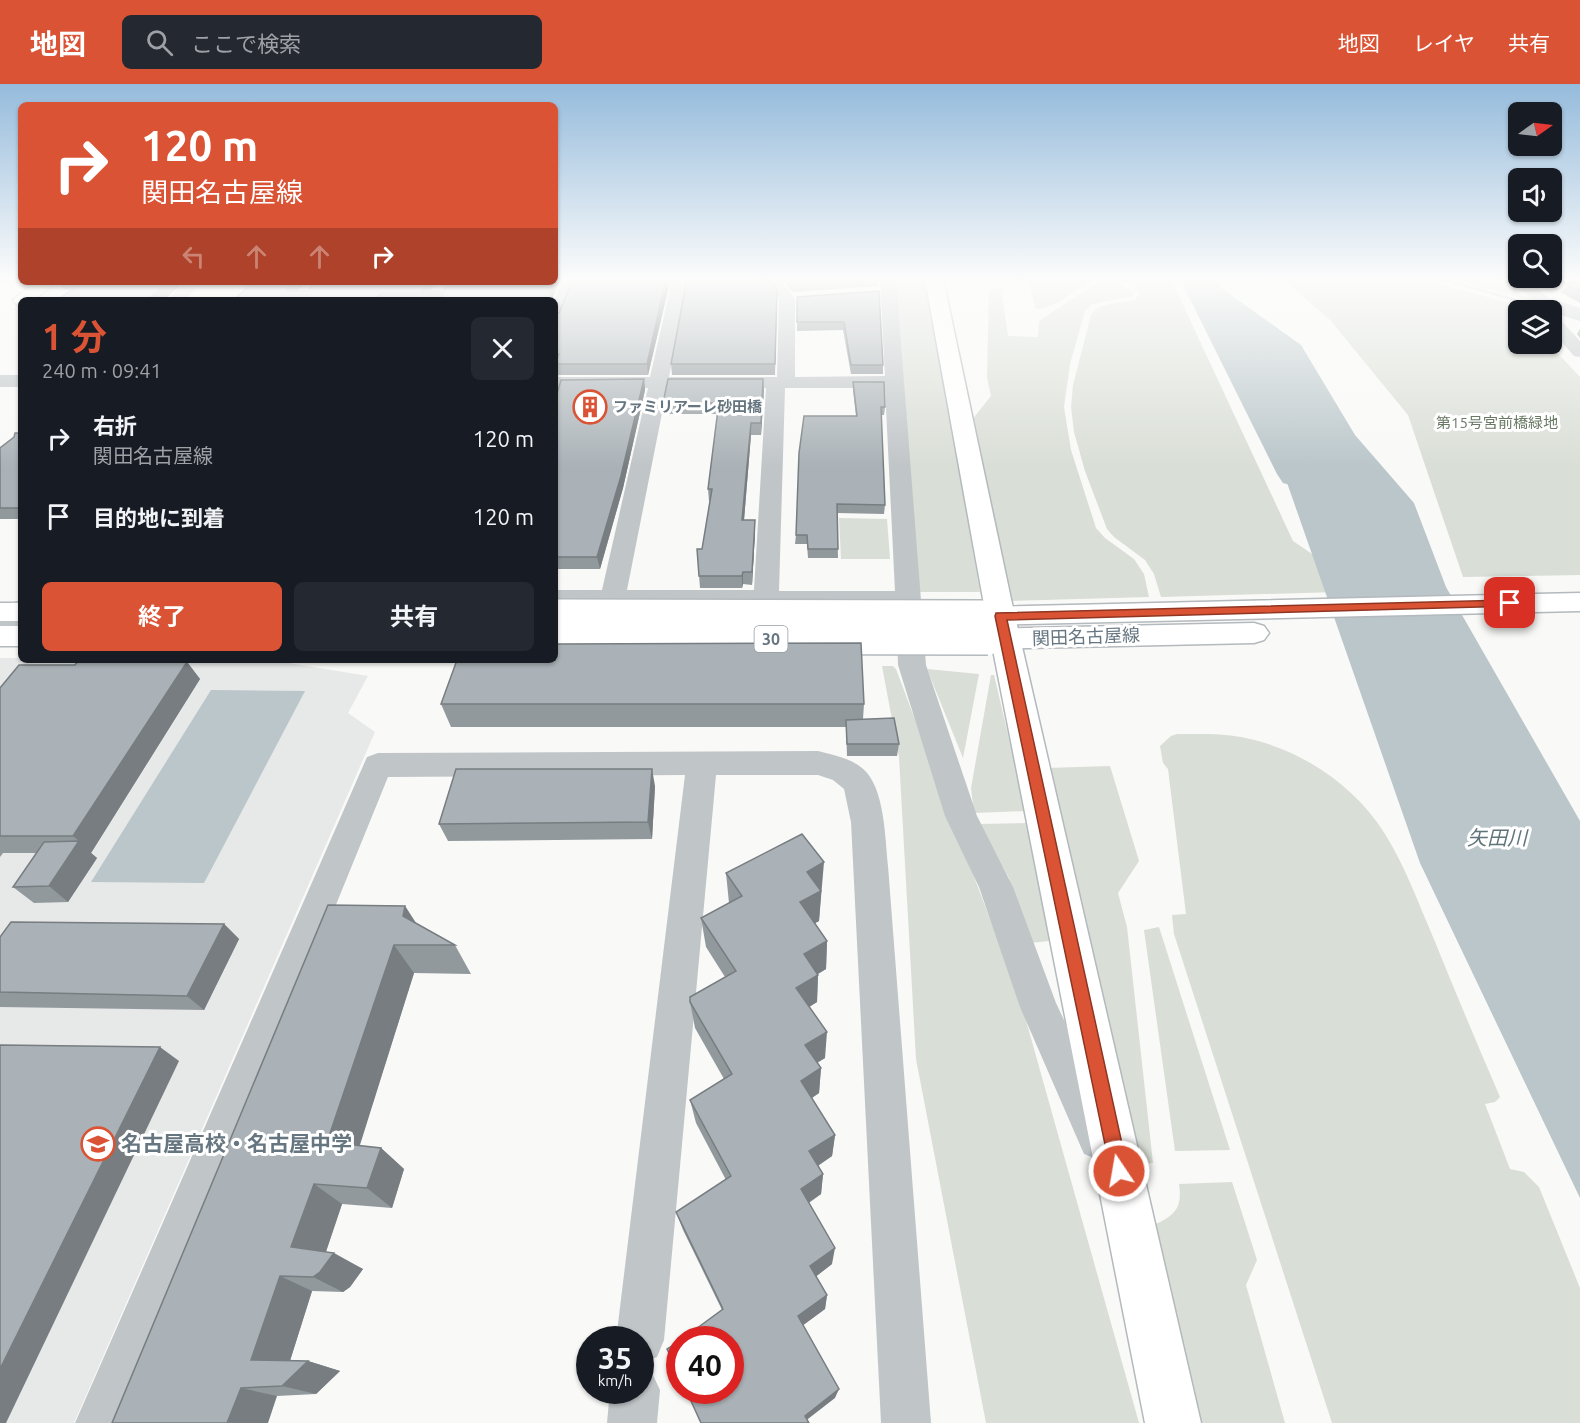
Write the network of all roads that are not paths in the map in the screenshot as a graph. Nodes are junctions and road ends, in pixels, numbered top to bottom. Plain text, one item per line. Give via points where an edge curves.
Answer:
1 (666, 341) edge
2 (789, 341) edge
3 (890, 341) edge
4 (945, 341) edge
5 (0, 381) edge
6 (18, 381) edge
7 (893, 382) junction
8 (558, 383) edge
9 (657, 383) junction
10 (780, 383) junction
11 (558, 598) edge
12 (613, 598) junction
13 (766, 598) junction
14 (909, 599) junction
15 (1580, 602) edge
16 (558, 615) edge
17 (1580, 624) edge
18 (1003, 628) junction
19 (558, 638) edge
20 (702, 764) junction
21 (1124, 1193) junction
22 (642, 1326) edge
23 (634, 1404) edge
24 (100, 1423) edge
25 (632, 1423) edge
26 (906, 1423) edge
27 (1173, 1423) edge

1 - 9 street
2 - 10 street via 786,380
3 - 7 street
4 - 18 main road
5 - 6 street
7 - 10 street
7 - 14 street
8 - 9 street
9 - 10 street
9 - 12 street
10 - 13 street via 776,386
11 - 12 street
12 - 13 street
13 - 14 street
14 - 21 street via 912,665 961,816 996,887 1039,1007
15 - 18 main road, 関田名古屋線 / 30
16 - 18 main road, 関田名古屋線 / 30, bridge
17 - 18 main road, 関田名古屋線 / 30
18 - 19 main road, 関田名古屋線 / 30, bridge
18 - 21 main road
20 - 22 street
20 - 24 street via 378,765
20 - 26 street via 818,763 838,768 856,781 862,795 871,866
21 - 27 main road
23 - 25 street

